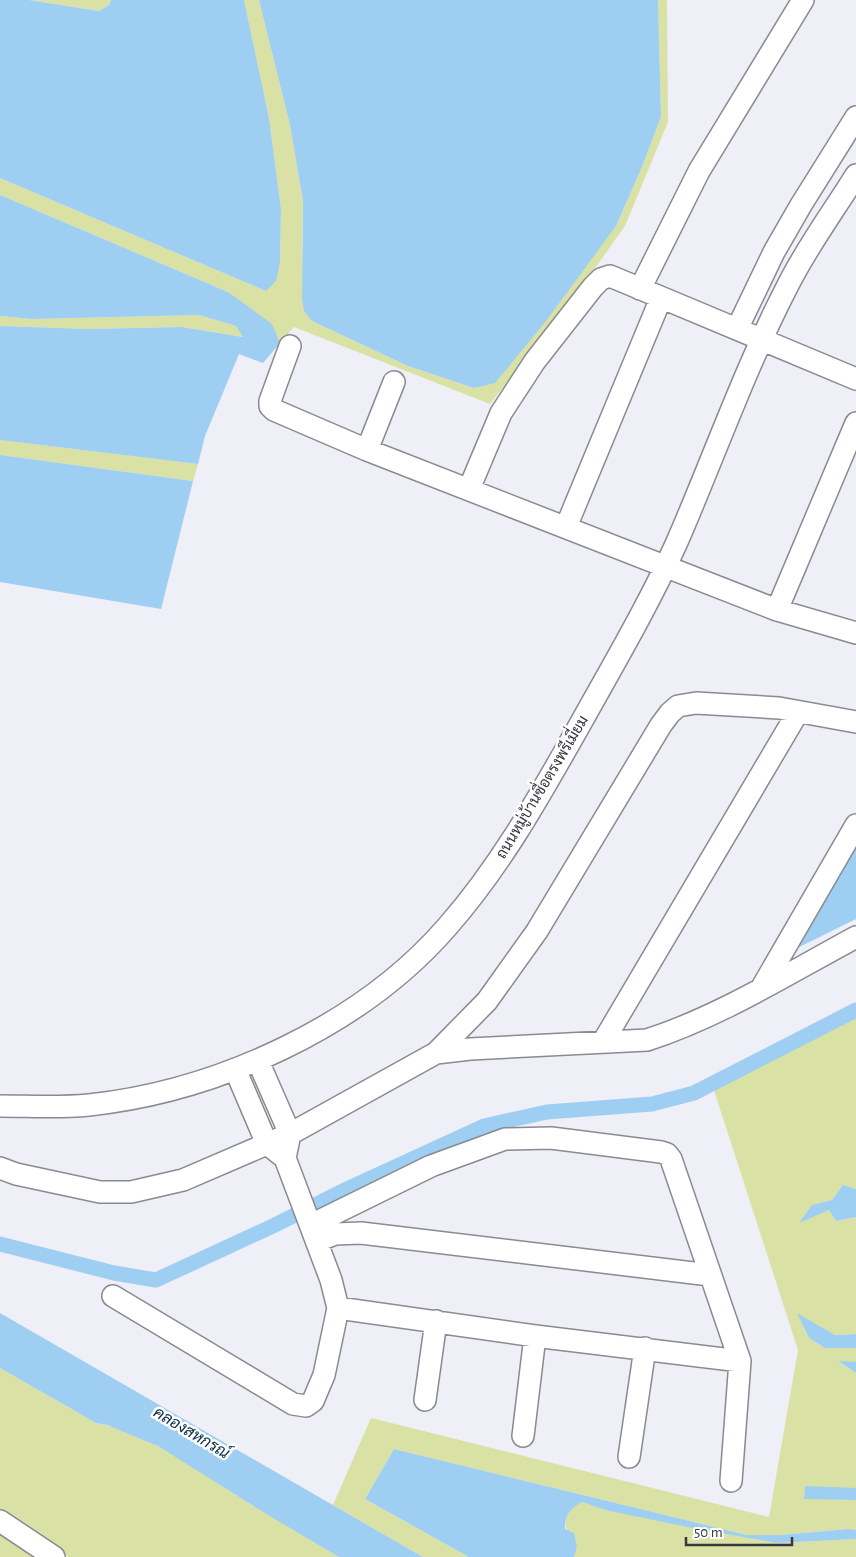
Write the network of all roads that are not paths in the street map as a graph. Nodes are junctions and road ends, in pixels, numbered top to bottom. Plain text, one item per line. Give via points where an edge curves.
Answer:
1 (803, 0) edge
2 (856, 117) edge
3 (856, 175) edge
4 (640, 290) junction
5 (661, 298) junction
6 (737, 329) junction
7 (762, 339) junction
8 (290, 346) dead end
9 (856, 379) edge
10 (394, 382) dead end
11 (856, 423) edge
12 (367, 450) junction
13 (469, 489) junction
14 (566, 527) junction
15 (665, 567) junction
16 (777, 610) junction
17 (856, 633) edge
18 (798, 712) junction
19 (856, 722) edge
20 (856, 825) edge
21 (856, 937) edge
22 (761, 989) junction
23 (487, 1001) junction
24 (604, 1042) junction
25 (470, 1049) junction
26 (436, 1053) junction
27 (258, 1061) junction
28 (234, 1069) junction
29 (0, 1106) edge
30 (290, 1134) junction
31 (268, 1144) junction
32 (286, 1158) junction
33 (0, 1168) edge
34 (342, 1210) junction
35 (313, 1230) junction
36 (349, 1233) junction
37 (710, 1275) junction
38 (113, 1296) dead end
39 (338, 1308) junction
40 (436, 1321) junction
41 (535, 1336) junction
42 (645, 1348) junction
43 (740, 1361) junction
44 (425, 1400) dead end
45 (523, 1436) dead end
46 (629, 1457) dead end
47 (731, 1480) dead end
48 (0, 1521) edge
49 (54, 1557) edge

1 - 4 street via 699,171
2 - 6 street via 800,205
3 - 7 street, ถนนหมู่บ้านซื่อตรงพรีเมี่ยม via 798,267
4 - 5 street
4 - 13 street via 610,276 600,279 593,287 535,361 502,413
5 - 6 street
5 - 14 street
6 - 7 street
7 - 9 street
7 - 15 street, ถนนหมู่บ้านซื่อตรงพรีเมี่ยม
8 - 12 street via 270,406
10 - 12 street
11 - 16 street
12 - 13 street
13 - 14 street
14 - 15 street
15 - 16 street
15 - 27 street, ถนนหมู่บ้านซื่อตรงพรีเมี่ยม via 535,804 492,871 447,928 399,975 337,1020
16 - 17 street
18 - 19 street
18 - 23 street via 696,703 678,706 670,713 537,931
18 - 24 street
20 - 22 street
21 - 22 street
22 - 24 street via 672,1032 647,1040
23 - 25 street
23 - 26 street
24 - 25 street
25 - 26 street
26 - 30 street
27 - 28 street, ถนนหมู่บ้านซื่อตรงพรีเมี่ยม
27 - 30 street
28 - 29 street, ถนนหมู่บ้านซื่อตรงพรีเมี่ยม via 156,1093 88,1105
28 - 31 street
30 - 31 street
30 - 32 street
31 - 32 street
31 - 33 street via 183,1180 131,1192 100,1192
32 - 35 street
34 - 35 street
34 - 36 street
34 - 37 street via 431,1166 505,1139 550,1138 661,1152 671,1159
35 - 36 street
35 - 39 street
36 - 37 street
37 - 43 street
38 - 39 street via 300,1406 313,1401 324,1375
39 - 40 street
40 - 41 street
40 - 44 street
41 - 42 street
41 - 45 street
42 - 43 street
42 - 46 street
43 - 47 street
48 - 49 street

